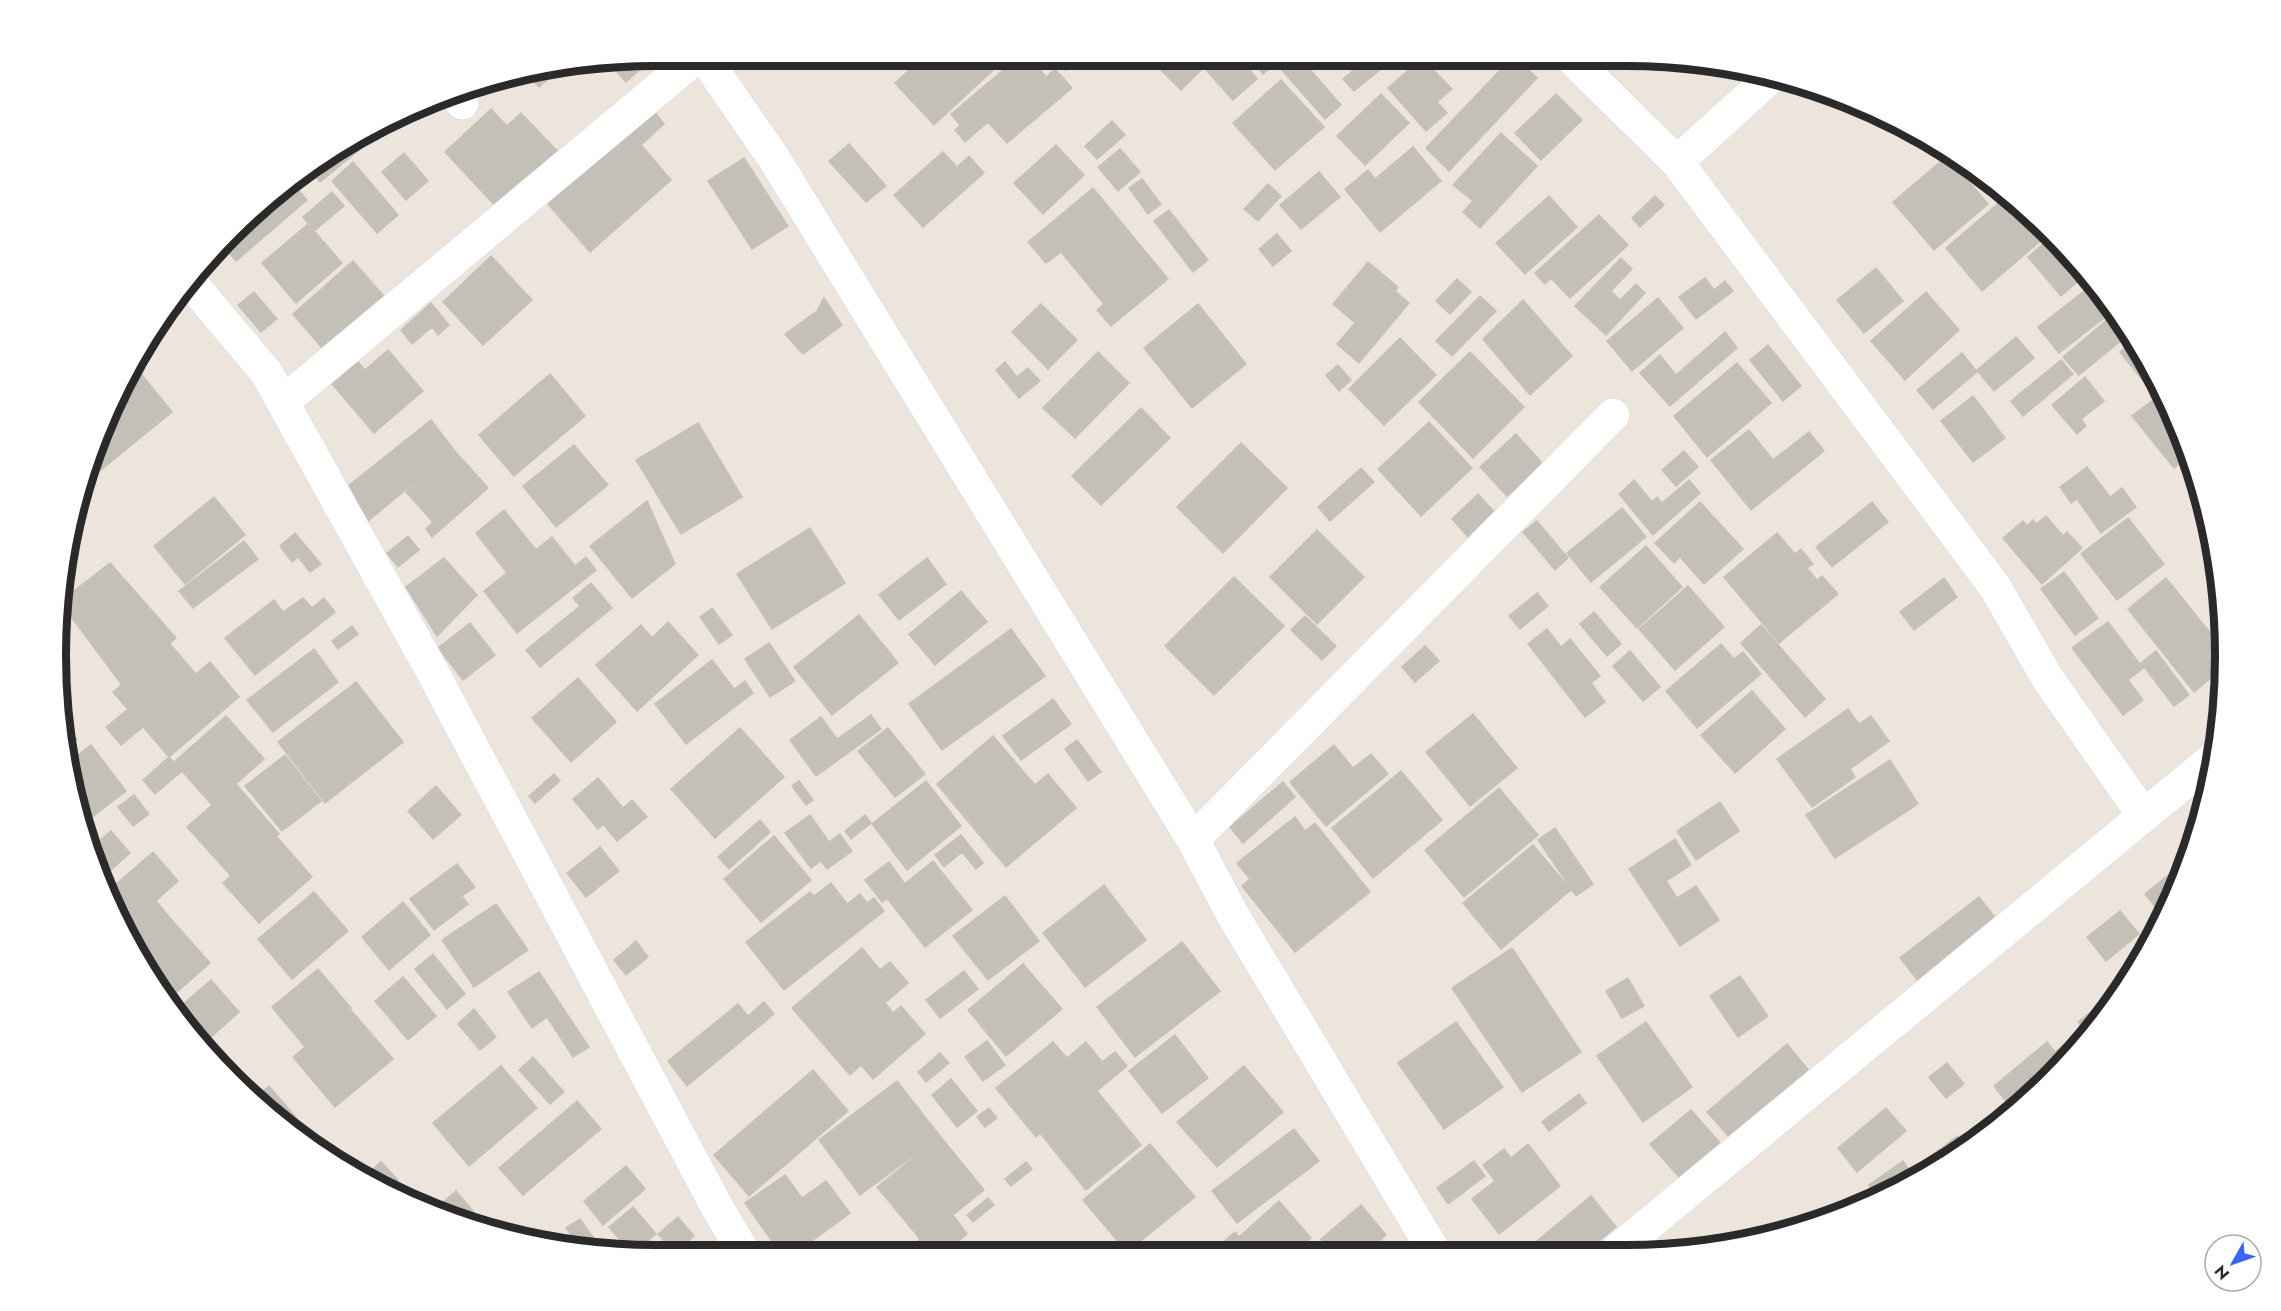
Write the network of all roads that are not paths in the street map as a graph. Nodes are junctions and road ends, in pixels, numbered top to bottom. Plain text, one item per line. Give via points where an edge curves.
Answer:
1 (686, 66) edge
2 (710, 66) edge
3 (1579, 66) edge
4 (1764, 83) edge
5 (1677, 162) junction
6 (195, 288) edge
7 (283, 402) junction
8 (1613, 415) dead end
9 (2205, 765) edge
10 (2144, 816) junction
11 (1193, 840) junction
12 (740, 1245) edge
13 (1430, 1245) edge
14 (1623, 1245) edge

1 - 7 street
2 - 11 street via 773,157
3 - 5 street
4 - 5 street
5 - 10 street via 1995,587 2048,680
6 - 7 street via 266,372
7 - 12 street
8 - 11 street
9 - 10 street
10 - 14 street
11 - 13 street via 1234,917

